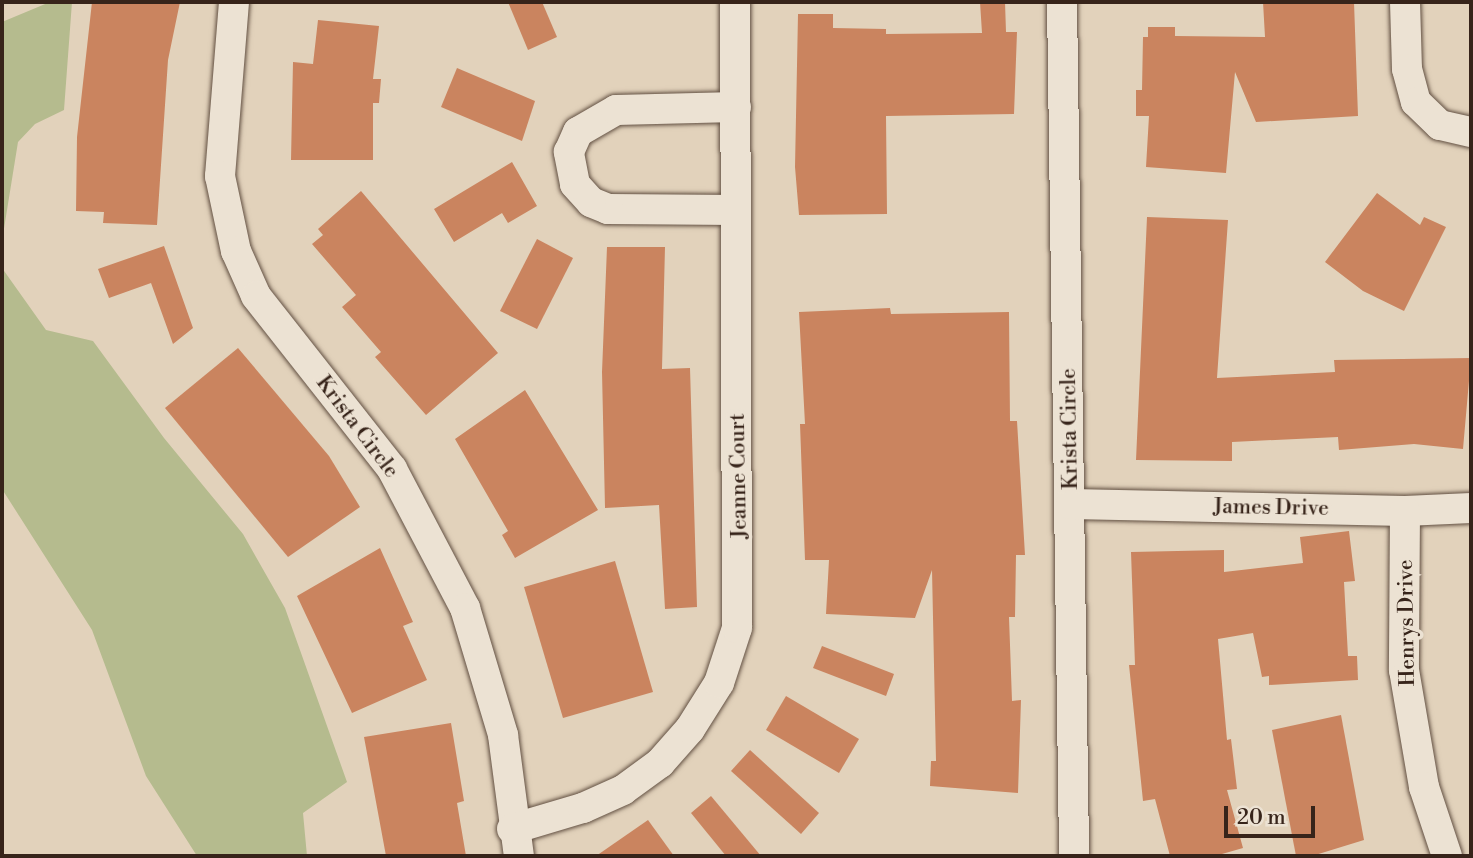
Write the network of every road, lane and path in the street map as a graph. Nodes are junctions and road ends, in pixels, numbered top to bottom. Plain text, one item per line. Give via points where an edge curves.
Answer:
1 (234, 2) edge
2 (735, 2) edge
3 (1062, 2) edge
4 (1405, 2) edge
5 (736, 107) junction
6 (1471, 132) edge
7 (736, 210) junction
8 (1071, 504) junction
9 (1471, 508) edge
10 (1405, 511) junction
11 (515, 843) edge
12 (1074, 856) edge
13 (1447, 856) edge

1 - 11 street, Krista Circle via 220,176 236,251 256,296 392,470 465,608 503,736
2 - 5 street, Jeanne Court
3 - 8 street, Krista Circle
4 - 6 street via 1407,69 1416,102 1440,125
5 - 7 street, Jeanne Court
5 - 7 street via 616,110 578,132 569,152 575,184 591,202 608,209
7 - 11 street, Jeanne Court via 740,572 737,628 719,683 690,729 660,763 623,790
8 - 10 street, James Drive
8 - 12 street, Krista Circle
9 - 10 street, James Drive
10 - 13 street, Henrys Drive via 1404,670 1424,787

